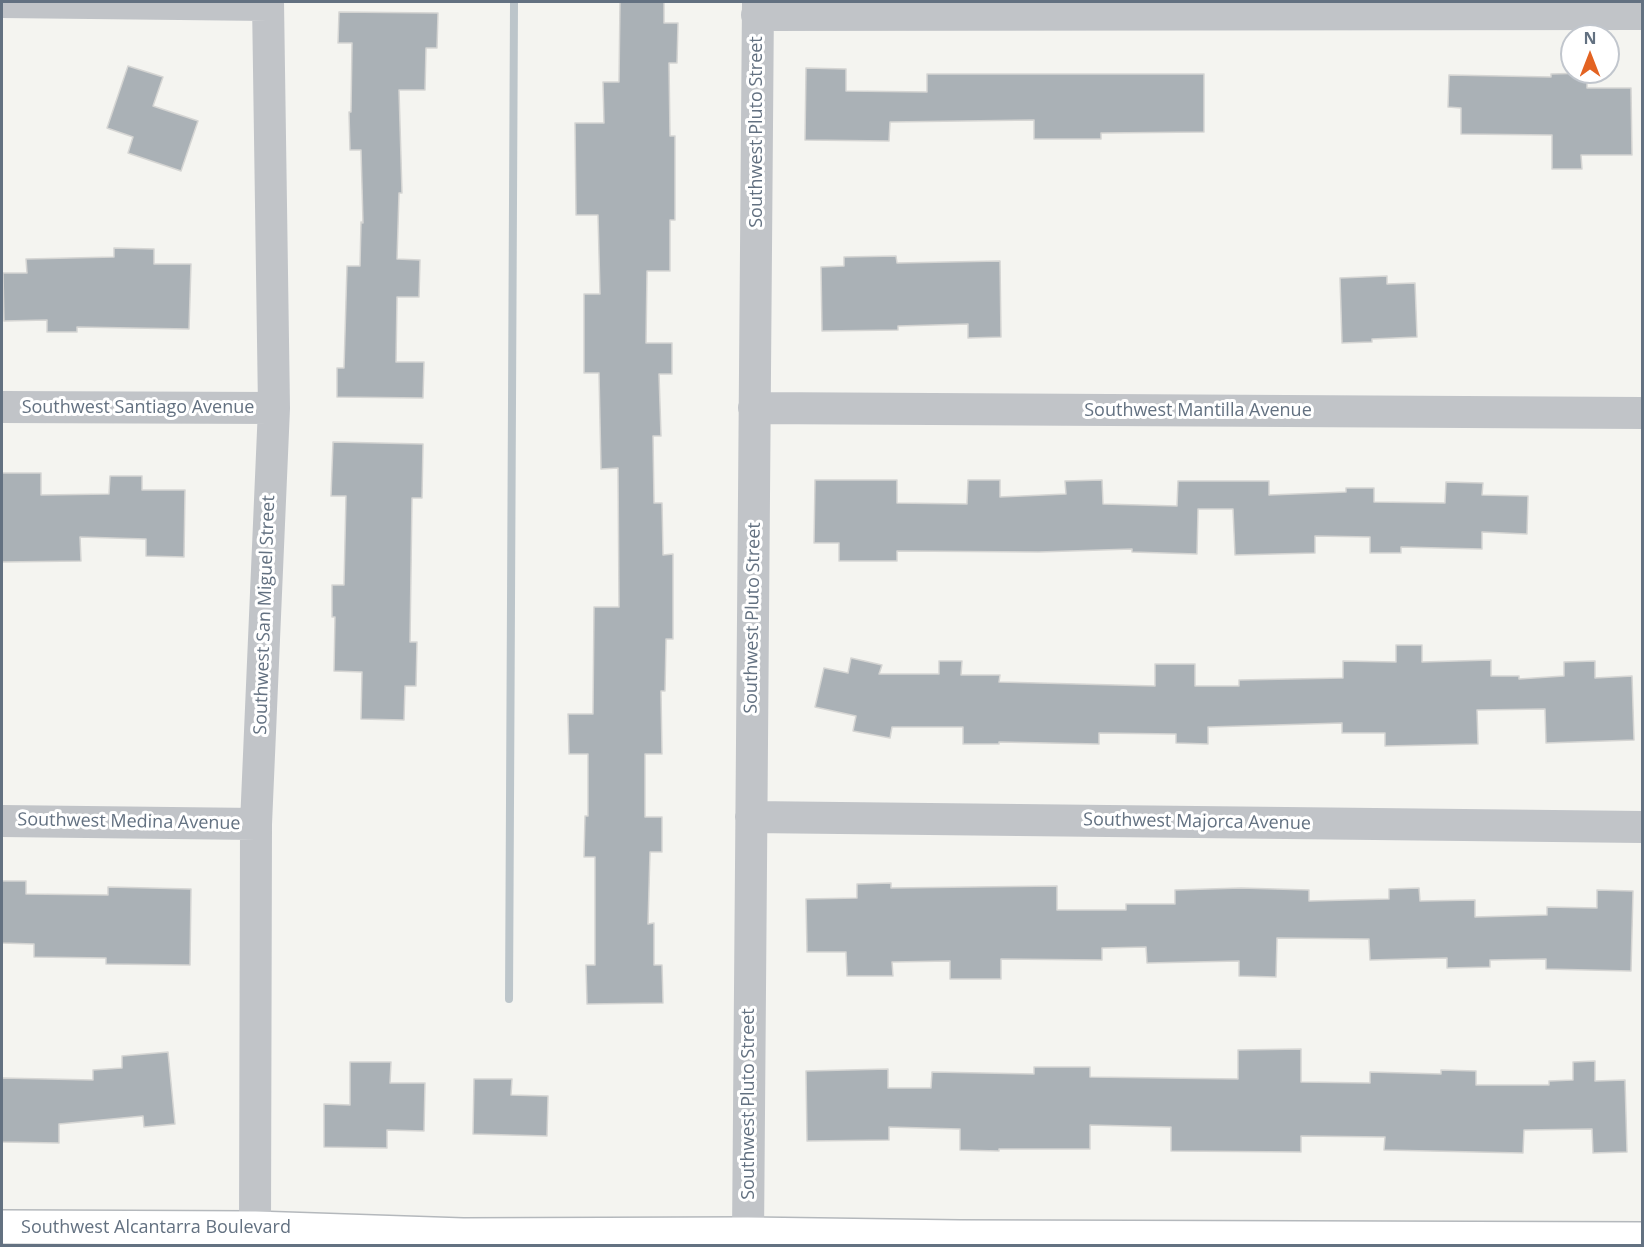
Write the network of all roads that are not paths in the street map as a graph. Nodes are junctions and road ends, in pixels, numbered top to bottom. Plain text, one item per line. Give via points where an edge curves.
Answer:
1 (2, 2) edge
2 (268, 4) edge
3 (758, 8) edge
4 (1642, 14) edge
5 (2, 407) edge
6 (274, 408) junction
7 (754, 408) junction
8 (1642, 413) edge
9 (751, 817) junction
10 (2, 821) edge
11 (256, 824) junction
12 (1642, 827) edge
13 (2, 1227) edge
14 (255, 1228) junction
15 (748, 1234) junction
16 (1642, 1239) edge
17 (463, 1240) edge
18 (960, 1241) edge

1 - 2 street
2 - 6 street, Southwest San Miguel Street
3 - 4 street
3 - 7 street, Southwest Pluto Street
5 - 6 street, Southwest Santiago Avenue
6 - 11 street, Southwest San Miguel Street
7 - 8 street, Southwest Mantilla Avenue
7 - 9 street, Southwest Pluto Street
9 - 12 street, Southwest Majorca Avenue
9 - 15 street, Southwest Pluto Street
10 - 11 street, Southwest Medina Avenue
11 - 14 street, Southwest San Miguel Street
13 - 14 street, Southwest Alcantarra Boulevard
14 - 17 street, Southwest Alcantarra Boulevard
15 - 17 street, Southwest Alcantarra Boulevard
15 - 18 street, Southwest Alcantarra Boulevard
16 - 18 street, Southwest Alcantarra Boulevard

